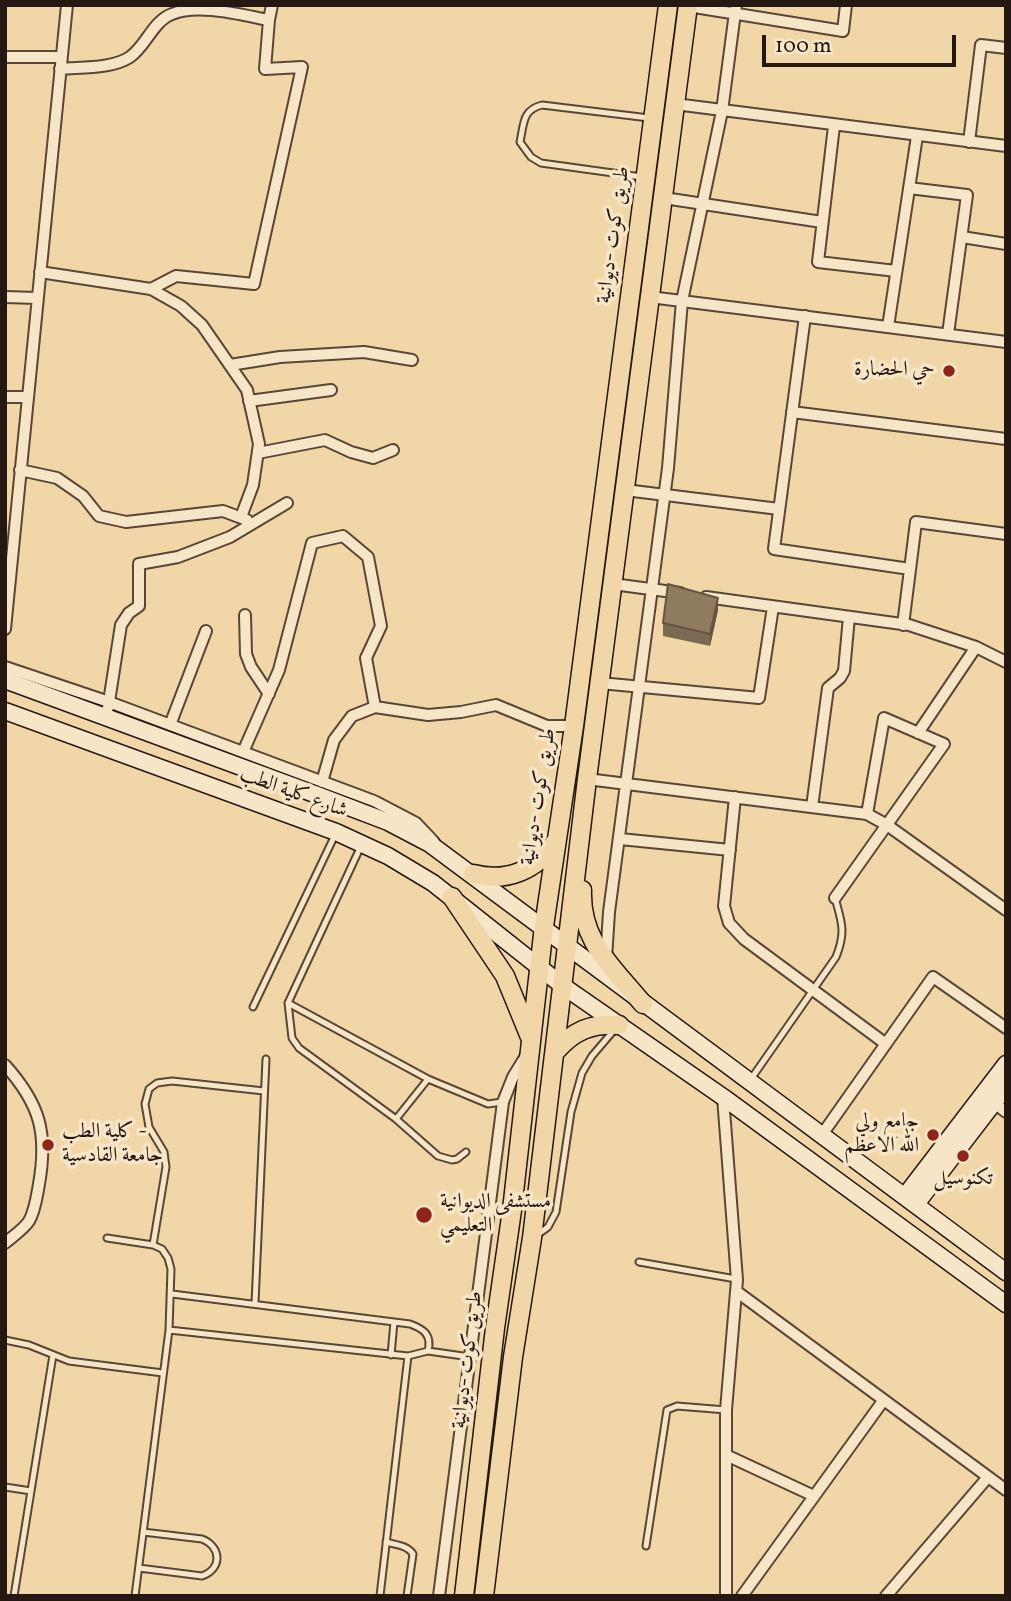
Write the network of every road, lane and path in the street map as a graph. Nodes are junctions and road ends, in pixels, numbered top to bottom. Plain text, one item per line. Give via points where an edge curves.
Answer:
1 (66, 5) edge
2 (272, 5) edge
3 (668, 5) edge
4 (846, 5) edge
5 (688, 6) edge
6 (736, 9) edge
7 (269, 20) junction
8 (1006, 48) edge
9 (5, 57) edge
10 (61, 57) junction
11 (60, 69) junction
12 (675, 104) junction
13 (722, 111) junction
14 (653, 118) junction
15 (834, 126) junction
16 (916, 136) junction
17 (969, 142) junction
18 (1006, 146) edge
19 (645, 177) junction
20 (909, 188) junction
21 (664, 198) junction
22 (702, 204) junction
23 (822, 222) junction
24 (962, 237) junction
25 (1006, 244) edge
26 (896, 271) junction
27 (40, 272) junction
28 (151, 289) junction
29 (5, 297) edge
30 (650, 297) junction
31 (37, 298) junction
32 (682, 301) junction
33 (806, 316) junction
34 (888, 327) junction
35 (948, 334) junction
36 (1006, 342) edge
37 (412, 360) dead end
38 (230, 365) junction
39 (331, 390) dead end
40 (5, 397) edge
41 (27, 397) junction
42 (249, 401) junction
43 (792, 412) junction
44 (1006, 439) edge
45 (393, 450) dead end
46 (258, 453) junction
47 (20, 470) junction
48 (625, 490) junction
49 (665, 494) junction
50 (287, 503) dead end
51 (779, 509) junction
52 (241, 517) junction
53 (255, 522) junction
54 (1006, 534) edge
55 (910, 569) junction
56 (613, 584) junction
57 (652, 590) junction
58 (773, 607) junction
59 (245, 615) dead end
60 (849, 617) junction
61 (903, 625) junction
62 (5, 629) edge
63 (206, 631) dead end
64 (976, 647) junction
65 (1005, 659) edge
66 (5, 667) edge
67 (5, 680) edge
68 (600, 682) junction
69 (640, 686) junction
70 (269, 694) junction
71 (375, 707) junction
72 (108, 710) junction
73 (5, 711) edge
74 (170, 725) junction
75 (574, 726) junction
76 (918, 733) junction
77 (188, 748) junction
78 (243, 752) junction
79 (180, 775) junction
80 (587, 779) junction
81 (322, 782) junction
82 (628, 783) junction
83 (735, 797) junction
84 (812, 807) junction
85 (867, 814) junction
86 (887, 825) junction
87 (336, 832) junction
88 (620, 839) junction
89 (556, 841) junction
90 (362, 843) junction
91 (730, 850) junction
92 (451, 858) junction
93 (576, 864) junction
94 (473, 874) junction
95 (452, 897) junction
96 (835, 898) joint
97 (1006, 910) edge
98 (544, 926) junction
99 (568, 945) junction
100 (606, 961) junction
101 (539, 968) junction
102 (563, 986) junction
103 (813, 990) junction
104 (288, 1003) junction
105 (643, 1004) junction
106 (253, 1007) dead end
107 (619, 1025) junction
108 (1006, 1028) edge
109 (886, 1044) junction
110 (530, 1045) junction
111 (555, 1052) junction
112 (266, 1059) dead end
113 (1006, 1063) edge
114 (5, 1065) edge
115 (428, 1079) junction
116 (749, 1082) junction
117 (1006, 1087) edge
118 (264, 1091) junction
119 (723, 1097) junction
120 (503, 1102) junction
121 (1000, 1108) edge
122 (396, 1119) junction
123 (821, 1136) junction
124 (466, 1152) dead end
125 (843, 1153) junction
126 (828, 1173) junction
127 (911, 1200) junction
128 (107, 1238) dead end
129 (532, 1238) junction
130 (5, 1243) edge
131 (153, 1245) junction
132 (973, 1249) junction
133 (639, 1262) dead end
134 (958, 1269) junction
135 (1006, 1272) edge
136 (737, 1285) junction
137 (172, 1294) junction
138 (255, 1303) junction
139 (1006, 1304) edge
140 (394, 1322) junction
141 (169, 1330) junction
142 (5, 1340) edge
143 (428, 1351) junction
144 (53, 1355) junction
145 (391, 1355) junction
146 (408, 1356) junction
147 (470, 1357) junction
148 (163, 1373) junction
149 (883, 1401) junction
150 (726, 1410) junction
151 (726, 1455) junction
152 (988, 1477) junction
153 (5, 1487) edge
154 (1006, 1490) edge
155 (31, 1491) junction
156 (814, 1496) junction
157 (143, 1532) junction
158 (386, 1542) junction
159 (646, 1546) dead end
160 (138, 1569) junction
161 (726, 1592) edge
162 (15, 1596) edge
163 (135, 1596) edge
164 (380, 1596) edge
165 (407, 1596) edge
166 (439, 1596) edge
167 (464, 1596) edge
168 (484, 1596) edge
169 (740, 1596) edge
170 (886, 1596) edge

1 - 10 street
2 - 7 street
3 - 14 main road, طريق كوت -ديوانية
4 - 6 street via 842,31
5 - 6 street
5 - 12 main road, طريق كوت -ديوانية
6 - 13 street
7 - 11 street via 220,11 177,12 160,21 130,57 111,64
7 - 28 street via 265,69 302,67 254,284 176,276
8 - 17 street via 981,45
9 - 10 street
10 - 11 street
11 - 27 street
12 - 13 street
12 - 21 main road, طريق كوت -ديوانية
13 - 15 street
13 - 22 street
14 - 19 main road, طريق كوت -ديوانية
14 - 19 lane via 542,105 527,112 520,142 541,163
15 - 16 street
15 - 23 street
16 - 17 street
16 - 20 street
17 - 18 street
19 - 75 main road, طريق كوت -ديوانية
20 - 24 street via 967,195
20 - 26 street
21 - 22 street
21 - 30 main road, طريق كوت -ديوانية
22 - 23 street
22 - 32 street
23 - 26 street via 818,262
24 - 25 street
24 - 35 street
26 - 34 street
27 - 28 street
27 - 31 street
28 - 38 street via 202,325
29 - 31 street
30 - 32 street
30 - 48 main road, طريق كوت -ديوانية
31 - 41 street
32 - 33 street
32 - 49 street
33 - 34 street
33 - 43 street
34 - 35 street
35 - 36 street
37 - 38 street via 364,352
38 - 42 street
39 - 42 street
40 - 41 street
41 - 47 street
42 - 46 street
43 - 44 street
43 - 51 street
45 - 46 street via 373,457 325,439
46 - 52 street
47 - 52 street via 57,478 83,496 99,516 126,522 223,511
47 - 62 street
48 - 49 street
48 - 56 main road, طريق كوت -ديوانية
49 - 51 street
49 - 57 street
50 - 53 street
51 - 55 street via 774,549
52 - 53 street
53 - 72 street via 230,537 178,556 139,564 139,606 121,625
54 - 55 street via 916,522
55 - 61 street
56 - 57 street
56 - 68 main road, طريق كوت -ديوانية
57 - 58 street
57 - 69 street
58 - 60 street
58 - 69 street via 759,698
59 - 70 street via 246,654
60 - 61 street
60 - 84 street via 844,671 828,688
61 - 64 street
63 - 74 street
64 - 65 street
64 - 76 street
66 - 72 street
67 - 72 main road, شارع كلية الطب
68 - 69 street
68 - 80 main road, طريق كوت -ديوانية
69 - 82 street
70 - 71 street via 312,543 343,536 368,557 381,626 366,658
70 - 78 street
71 - 75 street via 428,715 496,705 547,726
71 - 81 street via 352,716 334,740
72 - 74 street
72 - 77 main road, شارع كلية الطب
73 - 79 main road, شارع كلية الطب
74 - 78 street
75 - 89 main road, طريق كوت -ديوانية
76 - 85 street via 884,718
76 - 86 street via 944,744
77 - 79 main road
77 - 92 main road, شارع كلية الطب via 388,822
78 - 81 street
79 - 87 main road, شارع كلية الطب
80 - 82 street
80 - 93 main road, طريق كوت -ديوانية
81 - 92 street via 416,823
82 - 83 street
82 - 88 street
83 - 84 street
83 - 91 street
84 - 85 street
85 - 86 street
86 - 96 street
86 - 97 street
87 - 90 main road, شارع كلية الطب
87 - 106 lane
88 - 91 street
88 - 100 street
89 - 94 main road via 526,870 505,877
89 - 98 main road, طريق كوت -ديوانية
90 - 95 main road, شارع كلية الطب
90 - 104 lane
91 - 103 street via 723,906 729,923
92 - 94 main road, شارع كلية الطب
93 - 99 main road, طريق كوت -ديوانية
93 - 100 main road via 588,931
94 - 98 main road, شارع كلية الطب
95 - 101 main road, شارع كلية الطب
95 - 110 main road via 505,976
96 - 103 lane via 844,927 842,941
98 - 99 main road, شارع كلية الطب
98 - 101 main road, طريق كوت -ديوانية
99 - 102 main road, طريق كوت -ديوانية
99 - 105 main road, شارع كلية الطب
100 - 105 main road
101 - 102 main road, شارع كلية الطب
101 - 110 main road, طريق كوت -ديوانية
102 - 107 main road, شارع كلية الطب
102 - 111 main road, طريق كوت -ديوانية
103 - 109 street
103 - 116 lane
104 - 115 lane
104 - 122 lane via 292,1038 299,1048
105 - 116 main road, شارع كلية الطب
107 - 111 main road via 590,1026 576,1032
107 - 119 main road, شارع كلية الطب
107 - 129 lane via 582,1073 571,1112 556,1212 548,1227
108 - 109 street via 933,977
109 - 123 street
110 - 120 street
110 - 167 main road, طريق كوت -ديوانية
111 - 129 main road, طريق كوت -ديوانية
112 - 118 lane
113 - 127 main road
114 - 130 street via 19,1080 41,1124 43,1160 29,1221
115 - 120 lane via 481,1102
115 - 122 lane
116 - 123 main road, شارع كلية الطب
117 - 121 main road
118 - 131 lane via 172,1081 149,1088 145,1104 149,1126 164,1152 166,1167
118 - 138 lane
119 - 126 main road, شارع كلية الطب
119 - 136 street
120 - 147 street
121 - 127 main road
122 - 124 lane via 438,1156 452,1160
123 - 125 main road, شارع كلية الطب
125 - 126 main road
125 - 127 main road, شارع كلية الطب
126 - 134 main road, شارع كلية الطب
127 - 132 main road, شارع كلية الطب
128 - 131 lane
129 - 168 main road, طريق كوت -ديوانية
131 - 137 lane via 168,1258
132 - 134 main road
132 - 135 main road, شارع كلية الطب
133 - 136 lane
134 - 139 main road, شارع كلية الطب
136 - 149 street
136 - 150 street
137 - 138 lane
137 - 141 lane
138 - 140 lane
140 - 143 lane via 422,1328 428,1335
140 - 145 lane
141 - 145 lane
141 - 148 lane
142 - 144 lane
143 - 146 lane
143 - 147 lane
144 - 148 lane
144 - 155 lane
145 - 146 lane
146 - 158 lane
147 - 166 street
148 - 157 lane
149 - 152 street
149 - 156 street
150 - 151 street
150 - 159 lane via 677,1406 667,1410
151 - 156 street
151 - 161 street
152 - 154 street
152 - 170 street
153 - 155 lane
155 - 162 lane
156 - 169 street
157 - 160 lane
157 - 160 lane via 202,1539 216,1548 217,1555 215,1568 202,1576
158 - 164 lane
158 - 165 lane via 404,1546 413,1554
160 - 163 lane
161 - 169 street

